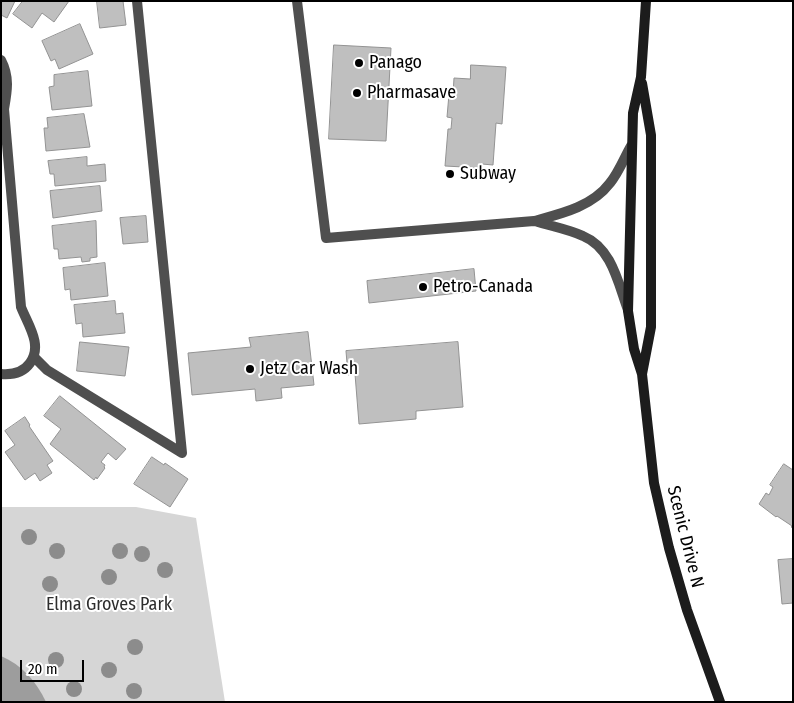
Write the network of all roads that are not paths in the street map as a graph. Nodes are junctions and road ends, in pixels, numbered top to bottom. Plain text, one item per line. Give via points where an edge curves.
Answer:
1 (137, 1) edge
2 (297, 1) edge
3 (646, 1) edge
4 (1, 60) edge
5 (642, 77) junction
6 (631, 146) junction
7 (534, 221) junction
8 (628, 311) junction
9 (34, 357) junction
10 (1, 374) edge
11 (642, 374) junction
12 (720, 702) edge

1 - 9 street via 182,453 47,370
2 - 7 street via 326,238
3 - 5 main road, Scenic Drive N
4 - 9 street via 8,77 4,109 21,307 35,342
5 - 6 main road, Scenic Drive N via 633,113
5 - 11 main road, Scenic Drive N via 651,135 652,177 651,327
6 - 7 street via 615,177 602,192 571,210
6 - 8 main road, Scenic Drive N
7 - 8 street via 583,236 601,248 613,269
8 - 11 main road, Scenic Drive N
9 - 10 street via 17,373
11 - 12 main road, Scenic Drive N via 654,482 669,548

